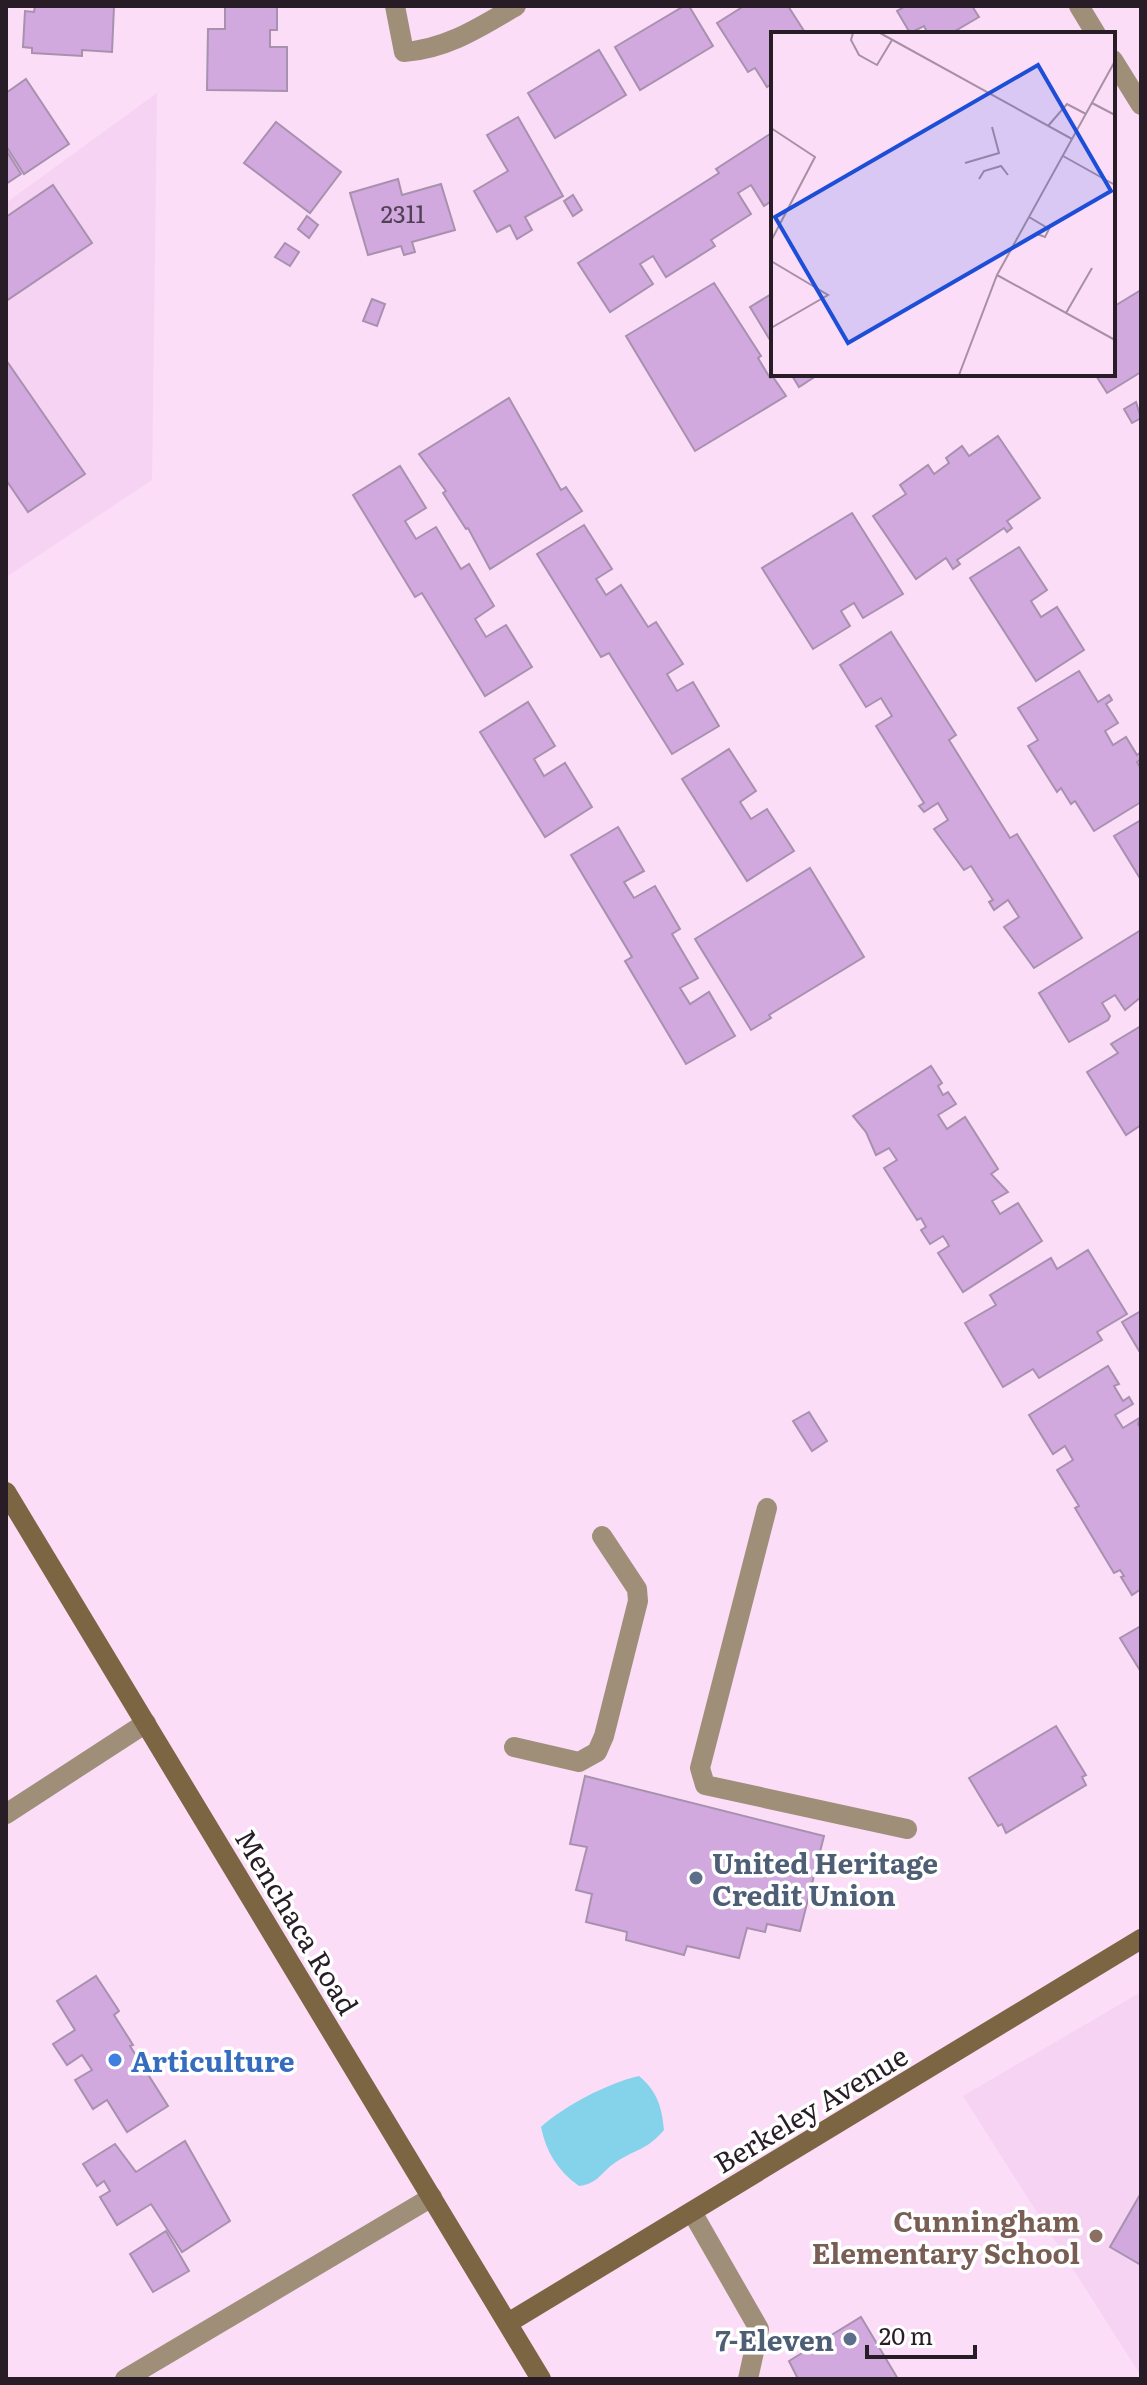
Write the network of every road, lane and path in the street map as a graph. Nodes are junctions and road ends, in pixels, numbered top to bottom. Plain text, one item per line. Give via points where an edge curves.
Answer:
1 (395, 6) edge
2 (516, 6) edge
3 (1079, 6) edge
4 (1095, 32) edge
5 (1115, 63) edge
6 (1141, 105) edge
7 (6, 1492) edge
8 (767, 1508) dead end
9 (602, 1536) dead end
10 (146, 1723) junction
11 (514, 1747) dead end
12 (6, 1814) edge
13 (907, 1829) dead end
14 (1141, 1939) edge
15 (432, 2197) junction
16 (692, 2212) junction
17 (508, 2323) junction
18 (125, 2379) edge
19 (541, 2379) edge
20 (748, 2379) edge

1 - 2 street via 404,52 430,51
3 - 4 street
5 - 6 street
7 - 10 main road, Menchaca Road
8 - 13 street via 701,1778 705,1785 720,1789
9 - 11 street via 637,1589 638,1601 604,1736 597,1752 579,1762
10 - 12 street
10 - 15 main road, Menchaca Road
14 - 16 main road, Berkeley Avenue
15 - 17 main road, Menchaca Road
15 - 18 street
16 - 17 main road, Berkeley Avenue
16 - 20 street via 759,2329
17 - 19 main road, Menchaca Road

